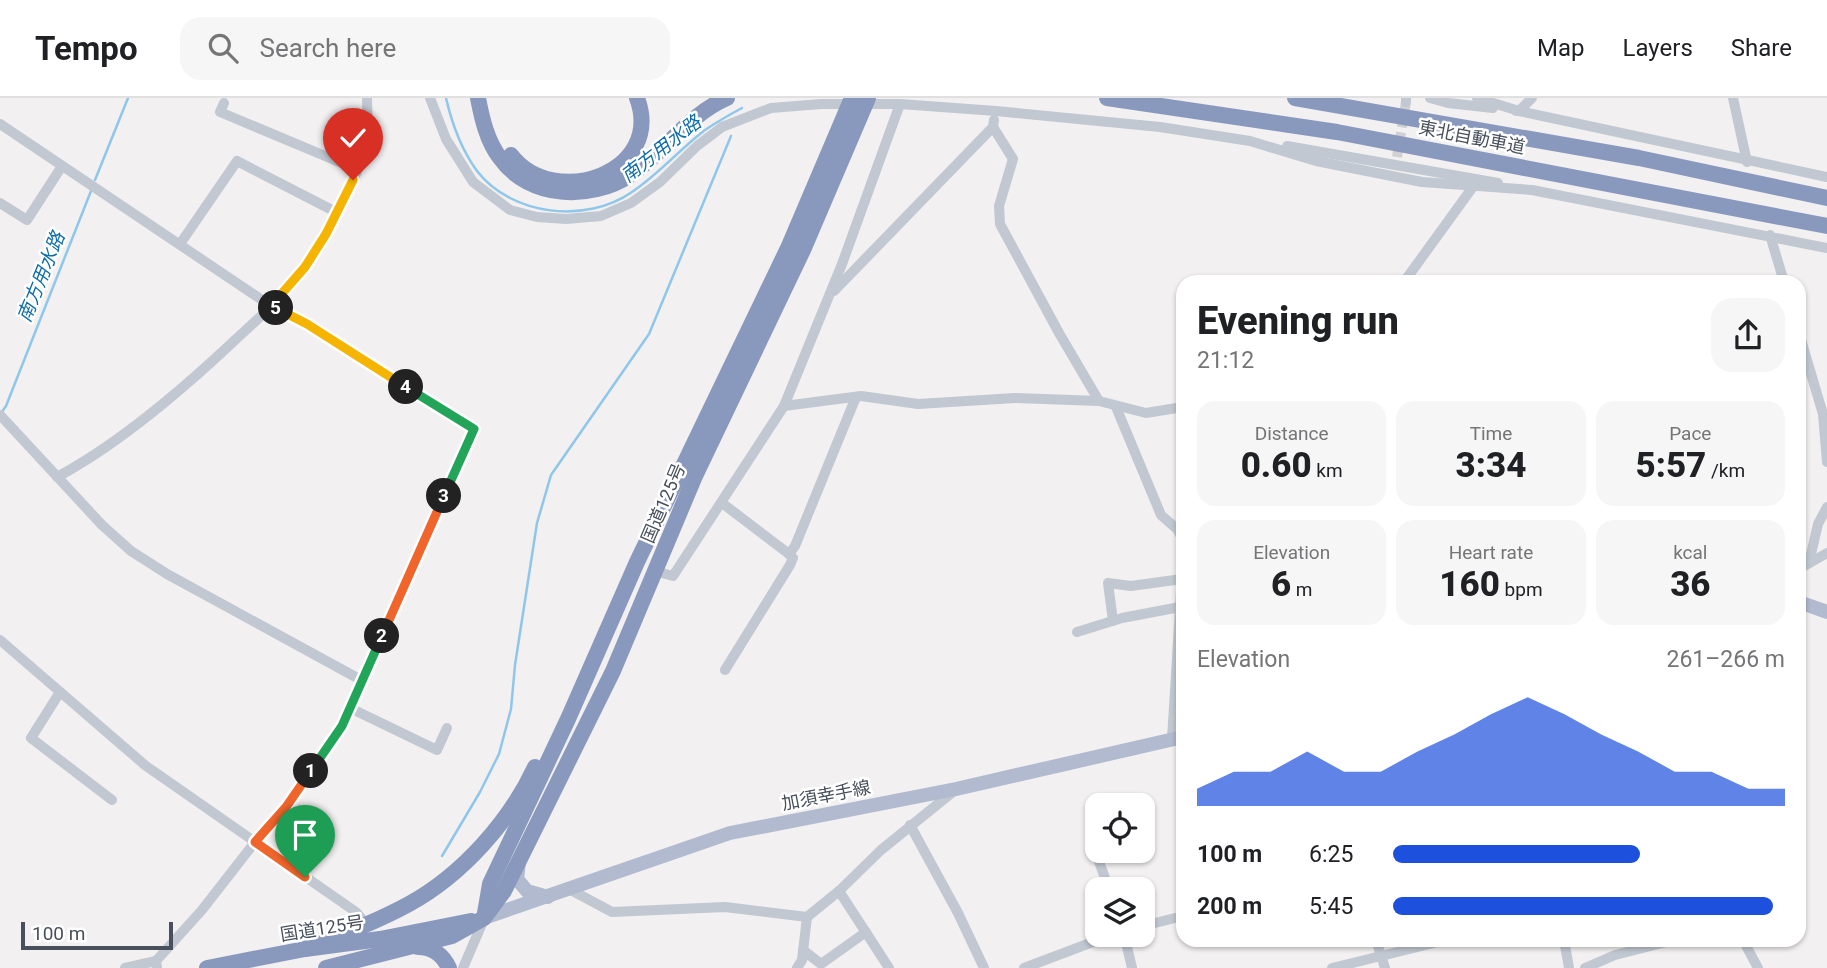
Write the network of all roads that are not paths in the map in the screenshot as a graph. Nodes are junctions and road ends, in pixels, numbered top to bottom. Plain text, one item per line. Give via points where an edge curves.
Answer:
1 (367, 98) edge
2 (430, 98) edge
3 (478, 98) edge
4 (489, 98) edge
5 (637, 98) edge
6 (852, 98) edge
7 (868, 98) edge
8 (1107, 98) edge
9 (1295, 98) edge
10 (1430, 98) edge
11 (1477, 98) edge
12 (1532, 98) edge
13 (1733, 98) edge
14 (725, 99) edge
15 (224, 103) dead end
16 (900, 104) junction
17 (996, 111) junction
18 (1519, 111) junction
19 (0, 124) edge
20 (993, 127) junction
21 (1250, 141) junction
22 (502, 153) junction
23 (835, 159) junction
24 (1747, 162) junction
25 (62, 166) junction
26 (356, 169) junction
27 (1827, 177) edge
28 (1476, 183) junction
29 (1827, 198) edge
30 (0, 203) edge
31 (336, 212) junction
32 (1827, 226) edge
33 (1770, 235) junction
34 (180, 244) junction
35 (1827, 247) edge
36 (1409, 275) edge
37 (1782, 275) edge
38 (830, 296) junction
39 (271, 306) junction
40 (1806, 356) edge
41 (856, 397) junction
42 (1099, 401) junction
43 (784, 406) junction
44 (1116, 407) junction
45 (1176, 408) edge
46 (0, 415) edge
47 (1827, 462) edge
48 (57, 477) junction
49 (722, 503) junction
50 (1827, 507) edge
51 (1176, 528) edge
52 (1827, 553) edge
53 (789, 554) junction
54 (1806, 560) edge
55 (637, 562) junction
56 (1806, 565) edge
57 (655, 571) junction
58 (1176, 580) edge
59 (1806, 605) edge
60 (1176, 608) edge
61 (1827, 611) edge
62 (1113, 621) junction
63 (1077, 632) dead end
64 (0, 640) edge
65 (725, 670) dead end
66 (361, 680) junction
67 (60, 692) junction
68 (350, 708) junction
69 (447, 728) dead end
70 (1176, 738) edge
71 (956, 789) junction
72 (113, 800) dead end
73 (910, 825) junction
74 (255, 842) junction
75 (520, 861) junction
76 (569, 889) junction
77 (839, 891) junction
78 (548, 897) junction
79 (807, 917) junction
80 (484, 918) junction
81 (1176, 918) edge
82 (1155, 923) edge
83 (367, 925) junction
84 (866, 932) junction
85 (1085, 945) edge
86 (408, 947) junction
87 (1127, 947) edge
88 (1378, 947) edge
89 (1417, 947) edge
90 (1565, 947) edge
91 (1646, 947) edge
92 (1746, 947) edge
93 (305, 949) junction
94 (803, 950) junction
95 (1380, 956) junction
96 (157, 964) edge
97 (1755, 967) edge
98 (125, 968) edge
99 (207, 968) edge
100 (326, 968) edge
101 (449, 968) edge
102 (463, 968) edge
103 (797, 968) edge
104 (889, 968) edge
105 (984, 968) edge
106 (1024, 968) edge
107 (1132, 968) edge
108 (1332, 968) edge
109 (1385, 968) edge
110 (1569, 968) edge
111 (1585, 968) edge

1 - 26 street via 367,139
2 - 16 street via 446,139 473,182 510,210 566,219 601,216 631,203 722,127 771,108
3 - 22 highway via 484,127
4 - 22 highway
5 - 22 highway via 640,136 634,148 616,168 593,180 550,180
6 - 23 highway, 国道125号
7 - 23 highway, 国道125号
8 - 32 highway, 東北自動車道 via 1351,134
9 - 29 highway, 東北自動車道 via 1626,156
10 - 18 street
11 - 18 street
12 - 18 street
13 - 24 street
14 - 22 highway via 694,118 629,176 597,189 567,192 539,187 509,169
15 - 26 street via 220,111
16 - 17 street
16 - 38 street
17 - 20 street
17 - 21 street
18 - 24 street
19 - 25 street
20 - 38 street
20 - 42 street via 1013,159 999,206 1000,224
21 - 28 street via 1396,160
21 - 28 street via 1316,161 1422,182
23 - 55 highway, 国道125号
23 - 57 highway, 国道125号 via 803,250
24 - 27 street
25 - 30 street via 27,220
25 - 34 street
26 - 31 street
28 - 33 street
28 - 36 street
31 - 34 street via 237,161
31 - 39 street via 305,267
33 - 35 street
33 - 37 street
34 - 39 street
38 - 43 street
39 - 48 street via 150,414
39 - 66 street via 474,429
40 - 47 street via 1823,414
41 - 42 street via 918,404 1015,398
41 - 43 street
41 - 53 street
42 - 44 street
43 - 49 street
44 - 45 street via 1146,413
44 - 51 street via 1161,515
46 - 48 street
48 - 66 street via 131,551
49 - 53 street
49 - 57 street via 673,576
50 - 54 street
52 - 56 street
53 - 65 street via 793,558 790,565
55 - 80 highway, 国道125号 via 491,884
55 - 83 highway via 507,813 442,882
57 - 75 highway, 国道125号 via 613,671
58 - 62 street via 1131,586 1108,583
59 - 61 main road
60 - 62 street
62 - 63 street
64 - 67 street
66 - 68 street
67 - 72 street via 31,738
67 - 74 street via 146,766
68 - 69 street via 437,750
68 - 74 street via 286,807
70 - 71 main road, 加須幸手線
71 - 73 street
71 - 76 main road, 加須幸手線 via 730,833
73 - 77 street
73 - 105 street
74 - 83 street via 356,912
74 - 96 street
75 - 78 main road via 517,879 523,887
75 - 80 highway, 国道125号
76 - 78 main road, 加須幸手線
76 - 79 street via 612,912 725,907
77 - 79 street
77 - 84 street
78 - 80 main road, 加須幸手線
79 - 94 street
80 - 86 highway, 国道125号 via 452,936
80 - 93 highway, 国道125号
80 - 102 street
81 - 82 street
83 - 93 highway
84 - 94 street via 821,964
84 - 104 street
85 - 106 street
86 - 100 highway, 国道125号
86 - 101 highway via 435,951
87 - 107 street
88 - 95 street
89 - 95 street
90 - 110 street
91 - 111 street
92 - 97 street
93 - 99 highway, 国道125号
94 - 103 street
95 - 108 street
95 - 109 street
96 - 98 street

